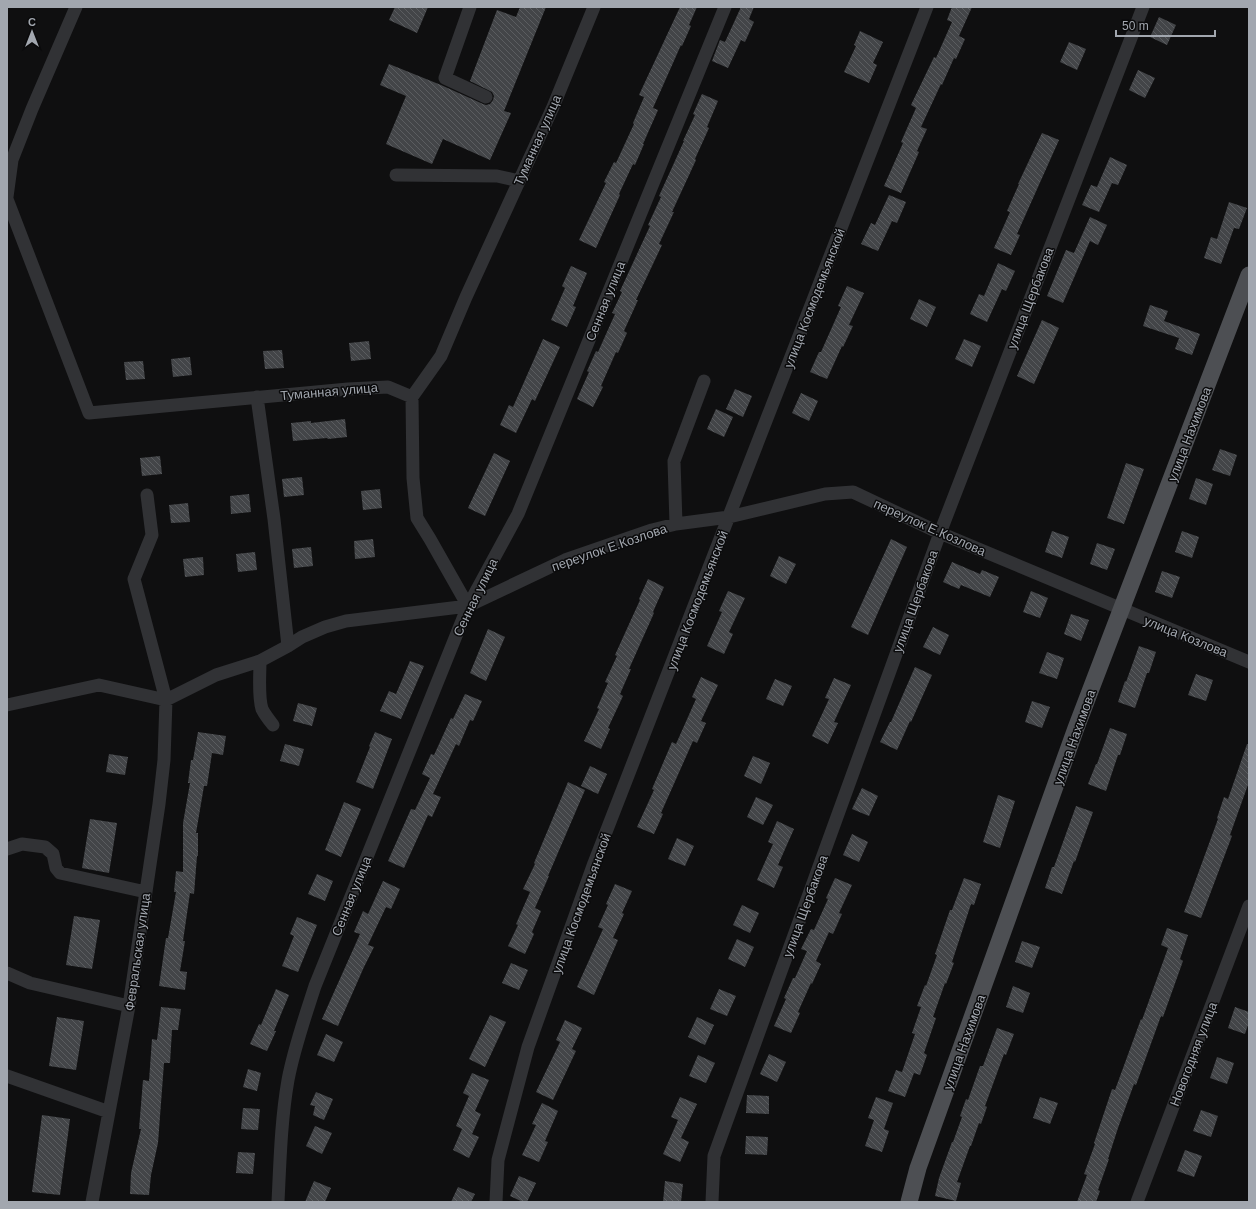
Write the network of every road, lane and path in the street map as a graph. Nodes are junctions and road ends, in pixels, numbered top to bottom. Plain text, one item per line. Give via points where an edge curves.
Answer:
1 (76, 7) edge
2 (470, 7) edge
3 (594, 7) edge
4 (725, 7) edge
5 (927, 7) edge
6 (1143, 7) edge
7 (486, 96) dead end
8 (396, 175) dead end
9 (519, 180) junction
10 (7, 198) edge
11 (1249, 275) edge
12 (704, 381) dead end
13 (257, 397) junction
14 (412, 397) junction
15 (147, 495) dead end
16 (730, 517) junction
17 (676, 524) junction
18 (940, 533) junction
19 (468, 606) junction
20 (1122, 609) junction
21 (288, 646) junction
22 (260, 661) junction
23 (1249, 662) edge
24 (166, 700) junction
25 (7, 705) edge
26 (273, 725) dead end
27 (7, 849) edge
28 (146, 892) junction
29 (1249, 906) edge
30 (7, 973) edge
31 (129, 1006) junction
32 (7, 1076) edge
33 (109, 1112) junction
34 (92, 1202) edge
35 (278, 1202) edge
36 (496, 1202) edge
37 (712, 1202) edge
38 (909, 1202) edge
39 (1137, 1202) edge

1 - 10 street, Туманная улица via 12,160
2 - 7 street via 445,78
3 - 9 street, Туманная улица via 553,107
4 - 19 street, Сенная улица via 518,514
5 - 16 street, улица Космодемьянской
6 - 18 street, улица Щербакова
8 - 9 street via 497,176
9 - 14 street, Туманная улица via 441,356
10 - 13 street, Туманная улица via 89,412
11 - 20 main road, улица Нахимова
12 - 17 street via 674,461
13 - 14 street, Туманная улица via 388,387
13 - 21 street
14 - 19 street via 413,478 417,518
15 - 24 street, Февральская улица via 152,536 134,579
16 - 17 street, переулок Е.Козлова
16 - 18 street, переулок Е.Козлова via 825,494 853,492
16 - 36 street, улица Космодемьянской via 594,863 528,1047 498,1160
17 - 19 street, переулок Е.Козлова via 565,560
18 - 20 street, переулок Е.Козлова
18 - 37 street, улица Щербакова via 714,1156
19 - 21 street, переулок Е.Козлова via 346,621 325,627
19 - 35 street, Сенная улица via 303,1021 288,1080
20 - 23 street, улица Козлова
20 - 38 main road, улица Нахимова via 1076,728 918,1168
21 - 22 street, переулок Е.Козлова
22 - 24 street, переулок Е.Козлова via 216,675
22 - 26 street via 261,702 266,717
24 - 25 street via 99,685
24 - 28 street, Февральская улица via 164,760
27 - 28 street via 22,844 45,847 53,854 56,868 60,873
28 - 31 street, Февральская улица
29 - 39 street, Новогодняя улица
30 - 31 street via 30,983
31 - 33 street, Февральская улица
32 - 33 street
33 - 34 street, Февральская улица

